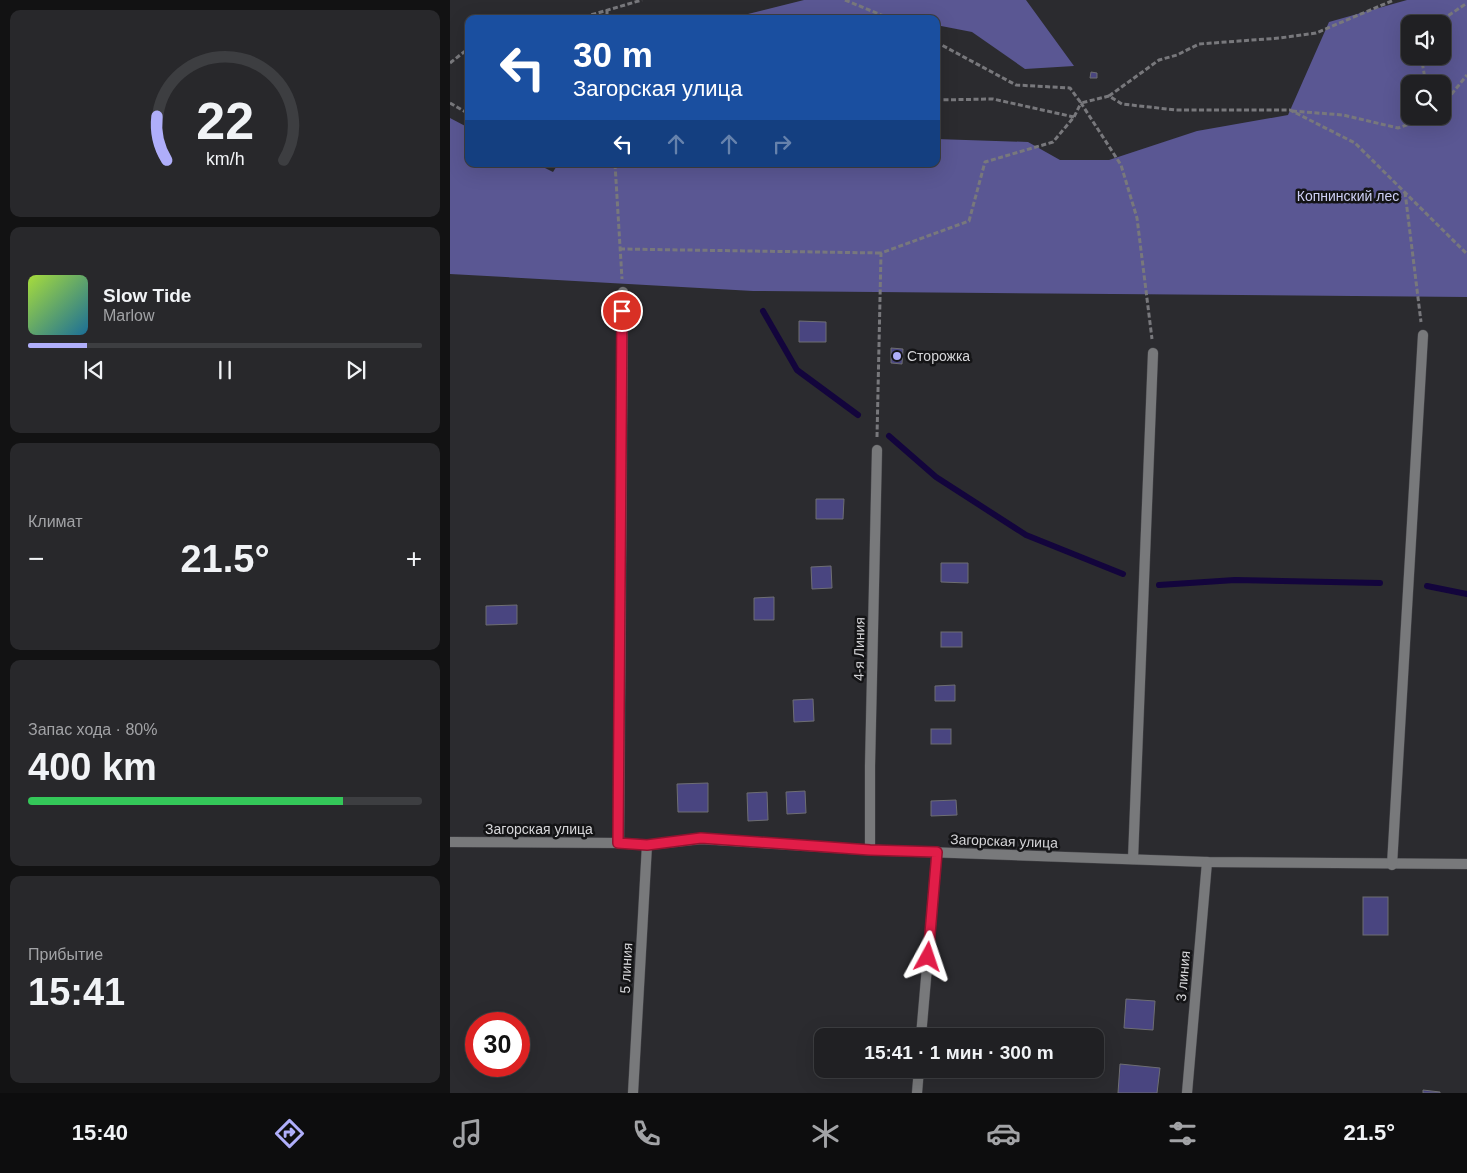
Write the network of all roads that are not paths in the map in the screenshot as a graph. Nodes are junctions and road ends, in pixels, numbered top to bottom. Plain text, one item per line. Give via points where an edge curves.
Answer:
1 (623, 292) road end
2 (1423, 335) road end
3 (1153, 352) road end
4 (876, 450) road end
5 (450, 842) edge
6 (618, 843) junction
7 (647, 845) junction
8 (870, 850) junction
9 (937, 852) junction
10 (1133, 859) junction
11 (1207, 862) junction
12 (1467, 864) edge
13 (1392, 865) junction
14 (922, 1028) edge
15 (918, 1078) edge
16 (633, 1093) edge
17 (917, 1093) edge
18 (1187, 1093) edge

1 - 6 street
2 - 13 street
3 - 10 street
4 - 8 street, 4-я Линия
5 - 6 street, Загорская улица
6 - 7 street, Загорская улица
7 - 8 street, Загорская улица via 701,838
7 - 16 street, 5 линия
8 - 9 street, Загорская улица
9 - 10 street, Загорская улица
9 - 14 street
10 - 11 street, Загорская улица
11 - 13 street, Загорская улица
11 - 18 street, 3 линия
12 - 13 street, Загорская улица
15 - 17 street

